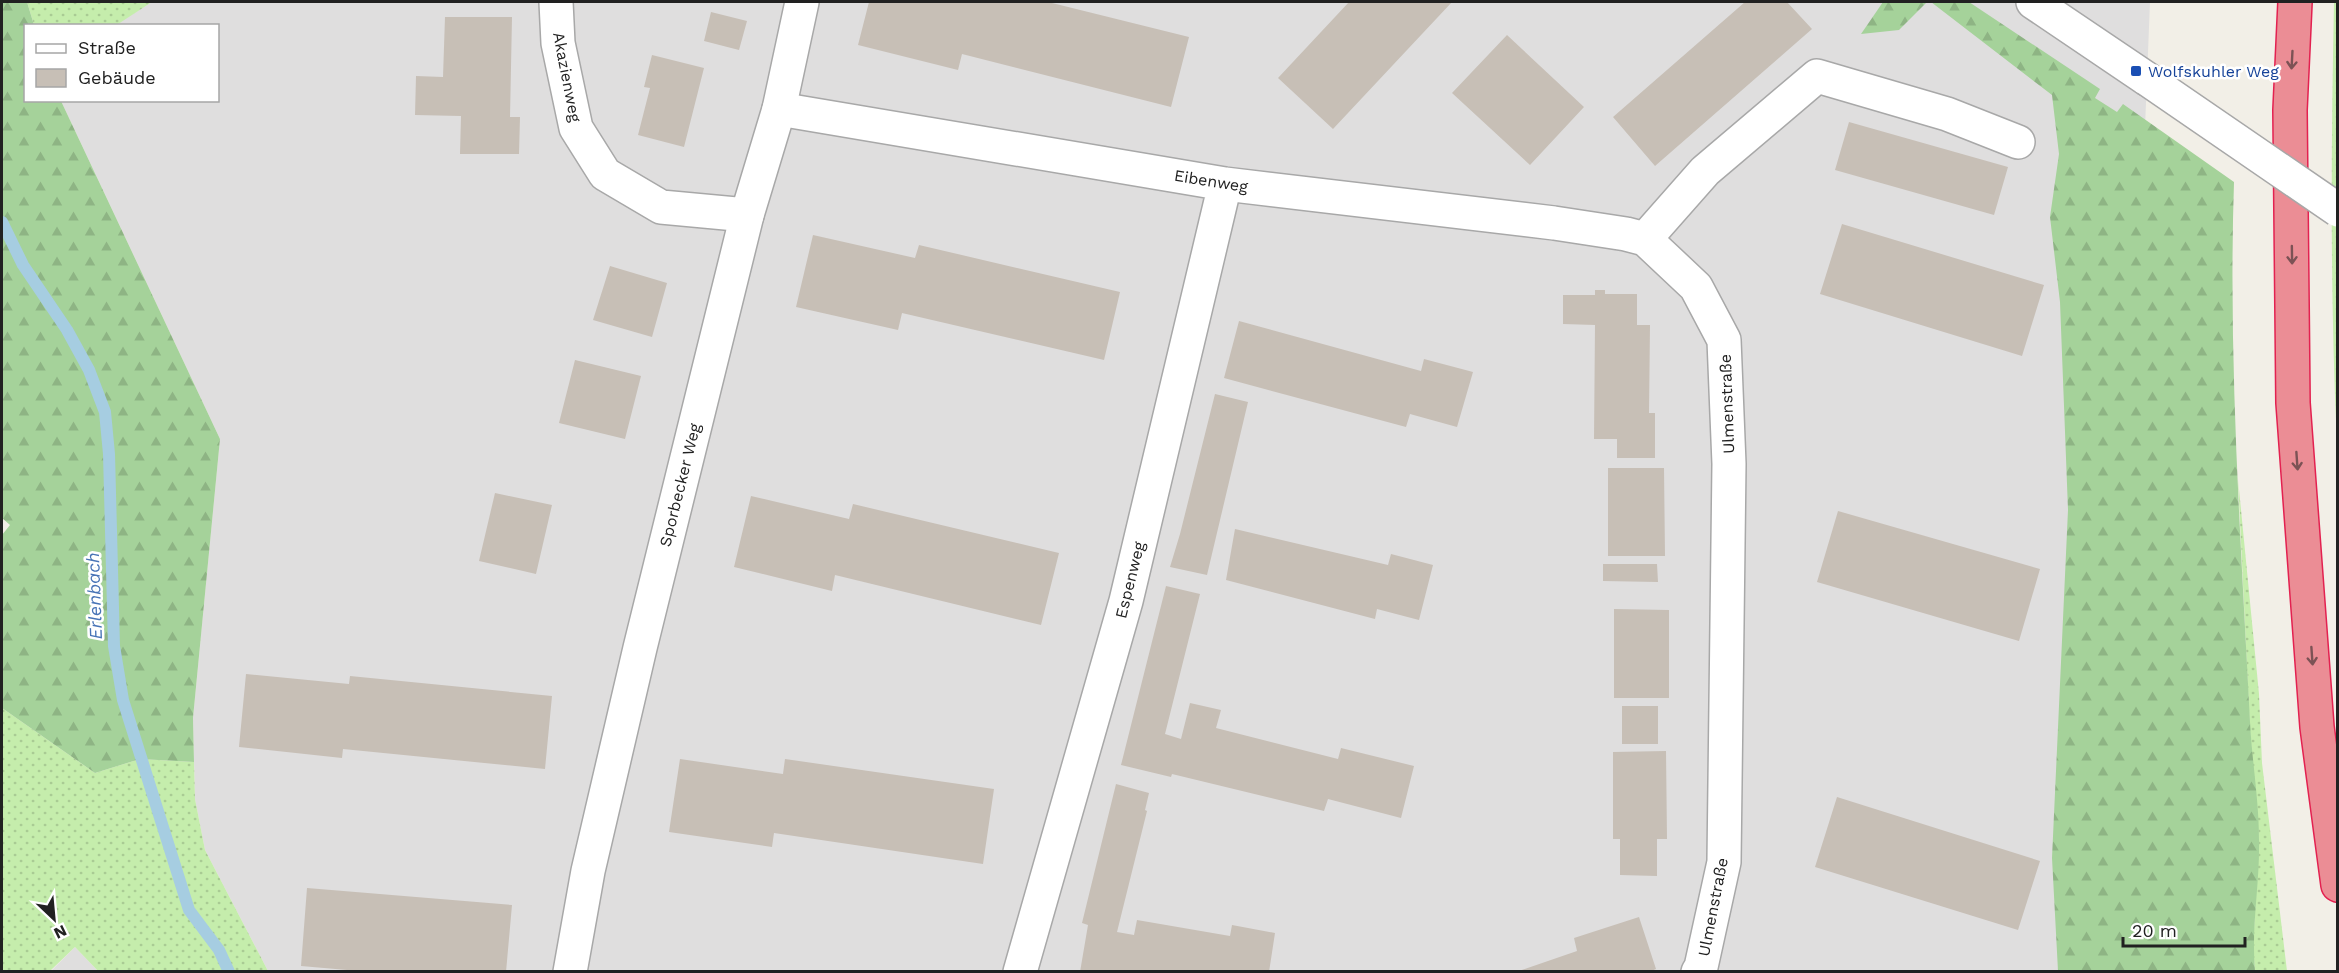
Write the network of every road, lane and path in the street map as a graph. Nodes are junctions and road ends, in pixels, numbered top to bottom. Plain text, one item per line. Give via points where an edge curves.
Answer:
1 (556, 2) edge
2 (802, 2) edge
3 (2033, 2) edge
4 (2295, 2) edge
5 (778, 109) junction
6 (2018, 142) dead end
7 (1225, 184) junction
8 (2337, 210) edge
9 (747, 215) junction
10 (1645, 239) junction
11 (2337, 885) edge
12 (570, 972) edge
13 (1020, 972) edge
14 (1698, 972) edge

1 - 9 street, Akazienweg via 558,43 576,128 605,174 662,207
2 - 5 street, Sporbecker Weg
3 - 8 street, bridge
4 -> 11 highway via 2290,110 2293,403 2317,727
5 - 7 street, Eibenweg
5 - 9 street, Sporbecker Weg
6 - 10 street via 1947,114 1817,76 1705,171
7 - 10 street, Eibenweg via 1554,224
7 - 13 street, Espenweg via 1126,601
9 - 12 street, Sporbecker Weg via 640,648 588,871
10 - 14 street, Ulmenstraße via 1696,287 1724,340 1729,464 1724,862

